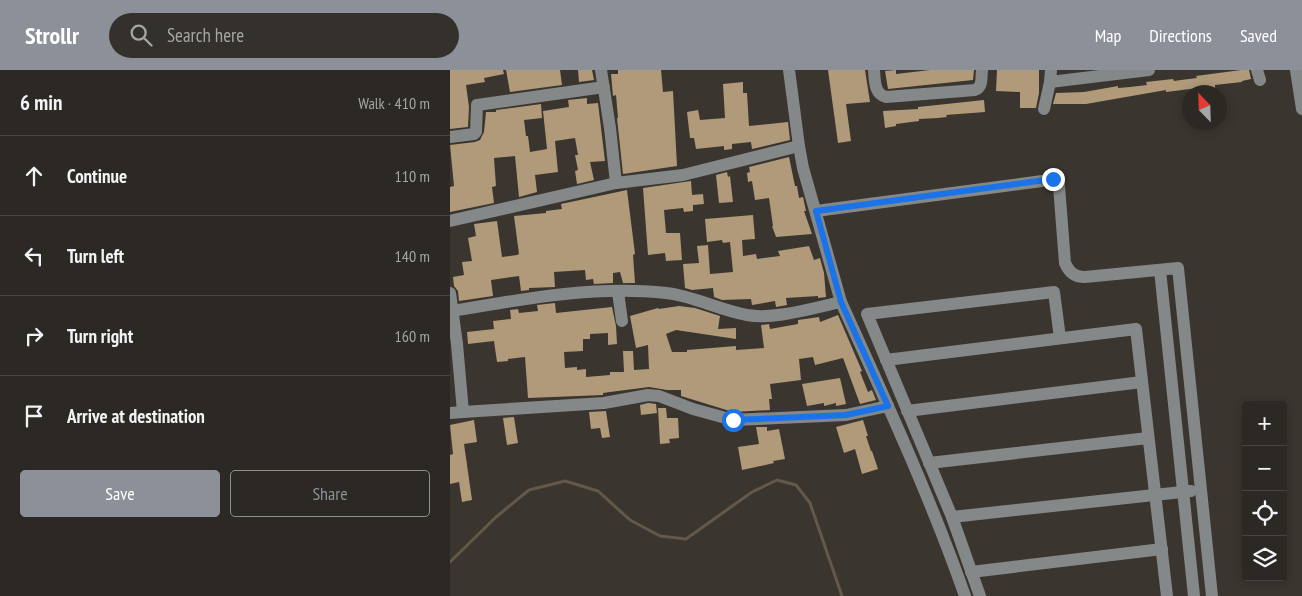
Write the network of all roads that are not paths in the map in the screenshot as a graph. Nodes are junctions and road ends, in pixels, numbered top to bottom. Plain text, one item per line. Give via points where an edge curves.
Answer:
1 (601, 70) edge
2 (789, 70) edge
3 (874, 70) edge
4 (982, 70) edge
5 (1149, 70) edge
6 (1296, 70) edge
7 (1050, 76) edge
8 (604, 87) junction
9 (1302, 108) edge
10 (1044, 109) dead end
11 (450, 138) edge
12 (799, 146) junction
13 (616, 183) junction
14 (816, 211) junction
15 (450, 221) edge
16 (1160, 270) junction
17 (618, 292) junction
18 (450, 293) edge
19 (841, 302) junction
20 (453, 311) junction
21 (622, 320) dead end
22 (1060, 338) junction
23 (454, 345) edge
24 (886, 360) junction
25 (1142, 382) junction
26 (888, 406) junction
27 (907, 411) junction
28 (456, 412) edge
29 (1148, 438) junction
30 (929, 463) junction
31 (1201, 490) junction
32 (1183, 492) junction
33 (1155, 495) junction
34 (952, 517) junction
35 (1162, 549) junction
36 (971, 572) junction
37 (965, 596) edge
38 (980, 596) edge
39 (1167, 596) edge
40 (1194, 596) edge
41 (1212, 596) edge

1 - 8 street
2 - 12 street
3 - 4 street via 877,91 886,97 975,90 981,85
5 - 7 street
6 - 9 street
7 - 10 street
8 - 11 street via 477,105 476,132
8 - 13 street
12 - 13 street via 683,175
12 - 14 street
13 - 15 street
14 - 16 street via 1057,179 1065,263 1069,271 1085,277
14 - 19 street
16 - 31 street via 1178,268
16 - 32 street
17 - 19 street via 667,293 764,318
17 - 20 street via 544,295
17 - 21 street
18 - 20 street
19 - 26 street
20 - 23 street
22 - 24 street
22 - 24 street via 1054,292 867,314
22 - 25 street via 1136,329
23 - 28 street
24 - 27 street
25 - 27 street
25 - 29 street
26 - 28 street via 846,415 733,420 648,395 604,403
26 - 37 street
27 - 30 street
29 - 30 street
29 - 33 street
30 - 34 street
31 - 32 street
31 - 41 street
32 - 33 street
32 - 40 street
33 - 34 street
33 - 35 street
34 - 36 street
35 - 36 street
35 - 39 street
36 - 38 street

